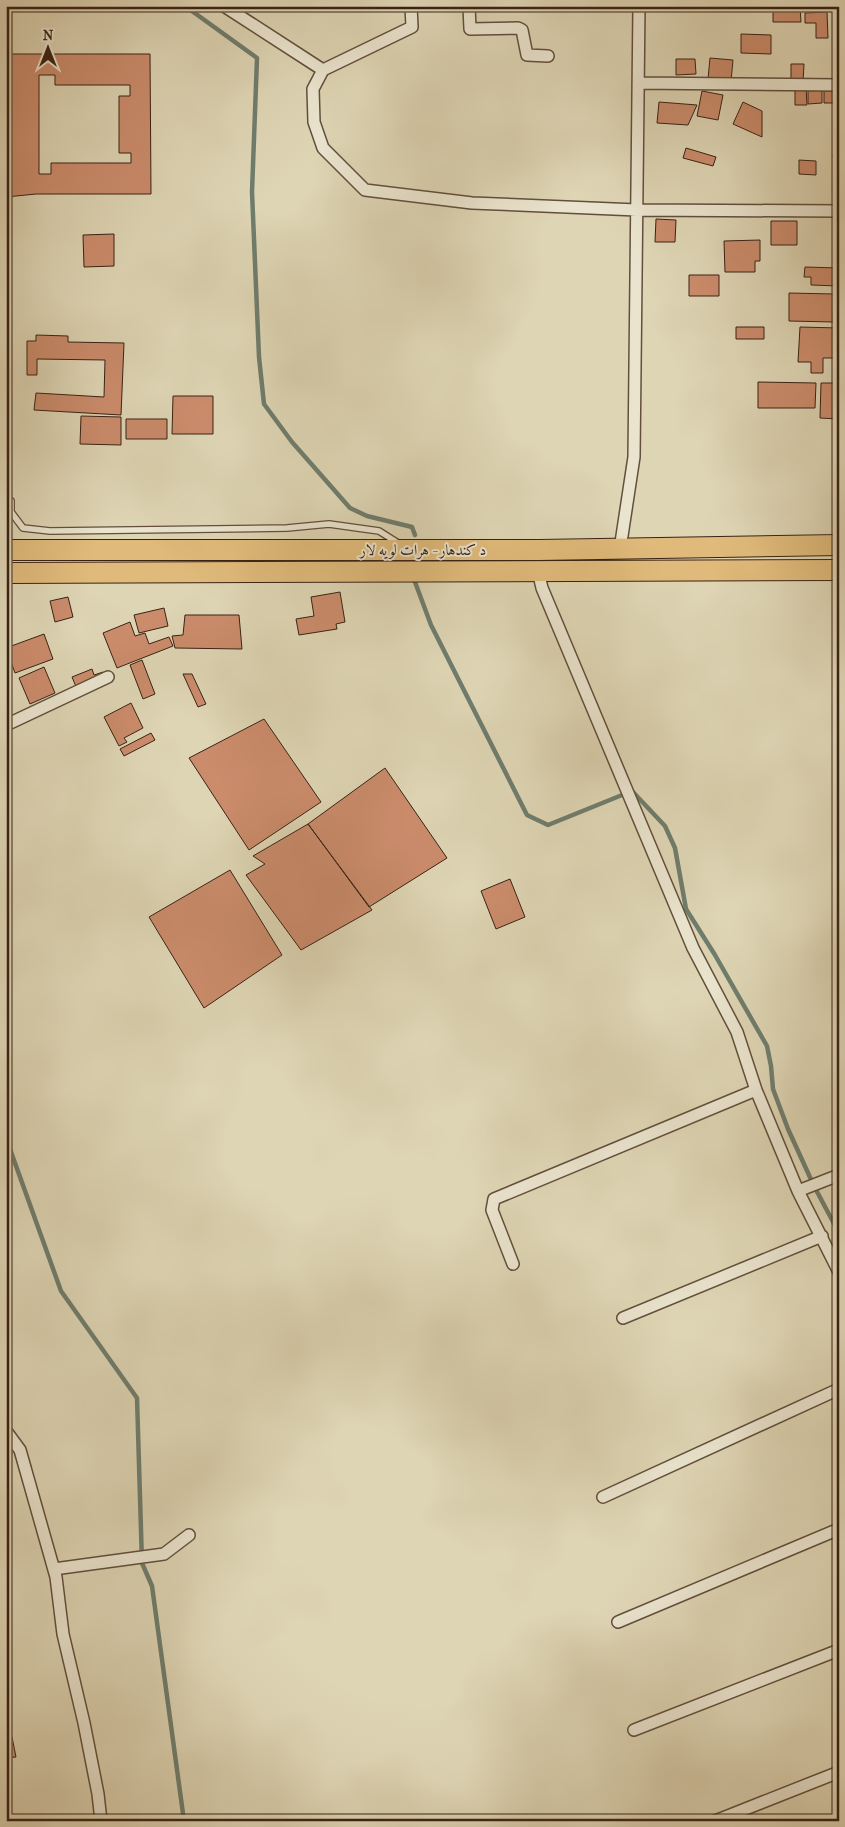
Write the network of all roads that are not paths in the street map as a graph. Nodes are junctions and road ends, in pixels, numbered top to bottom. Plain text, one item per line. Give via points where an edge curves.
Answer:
1 (224, 6) edge
2 (411, 6) edge
3 (469, 6) edge
4 (639, 6) edge
5 (548, 56) dead end
6 (323, 70) junction
7 (638, 83) junction
8 (839, 85) edge
9 (637, 210) junction
10 (839, 211) edge
11 (11, 501) dead end
12 (839, 545) edge
13 (620, 548) junction
14 (10, 550) edge
15 (409, 550) junction
16 (539, 550) junction
17 (839, 570) edge
18 (538, 571) junction
19 (11, 573) edge
20 (108, 677) dead end
21 (6, 725) edge
22 (756, 1090) junction
23 (839, 1175) edge
24 (807, 1187) junction
25 (822, 1236) junction
26 (513, 1264) dead end
27 (839, 1272) edge
28 (623, 1318) dead end
29 (839, 1389) edge
30 (6, 1431) edge
31 (603, 1497) dead end
32 (839, 1529) edge
33 (189, 1535) dead end
34 (54, 1568) junction
35 (618, 1622) dead end
36 (839, 1650) edge
37 (634, 1730) dead end
38 (839, 1772) edge
39 (101, 1821) edge
40 (715, 1821) edge

1 - 6 street
2 - 6 street via 412,27
3 - 5 street via 470,28 518,28 522,30 527,55
4 - 7 street
6 - 9 street via 313,89 314,122 323,148 365,190 472,202
7 - 8 street
7 - 9 street
9 - 10 street
9 - 13 street via 634,456
11 - 15 lane via 11,512 23,528 211,530 329,524 378,531
12 - 13 highway, د کندهار - هرات لويه لار
13 - 16 highway, د کندهار - هرات لويه لار
14 - 15 highway, د کندهار - هرات لويه لار
14 - 19 highway
15 - 16 highway, د کندهار - هرات لويه لار
16 - 18 highway
17 - 18 highway, د کندهار - هرات لويه لار
18 - 19 highway, د کندهار - هرات لويه لار
18 - 22 street via 542,588 693,948 737,1032
20 - 21 street
22 - 24 street
22 - 26 street via 494,1199 492,1210
23 - 24 street
24 - 25 street
25 - 27 street
25 - 28 street
29 - 31 street
30 - 34 street via 20,1450
32 - 35 street
33 - 34 street via 164,1554
34 - 39 street via 63,1634 84,1723
36 - 37 street
38 - 40 street

